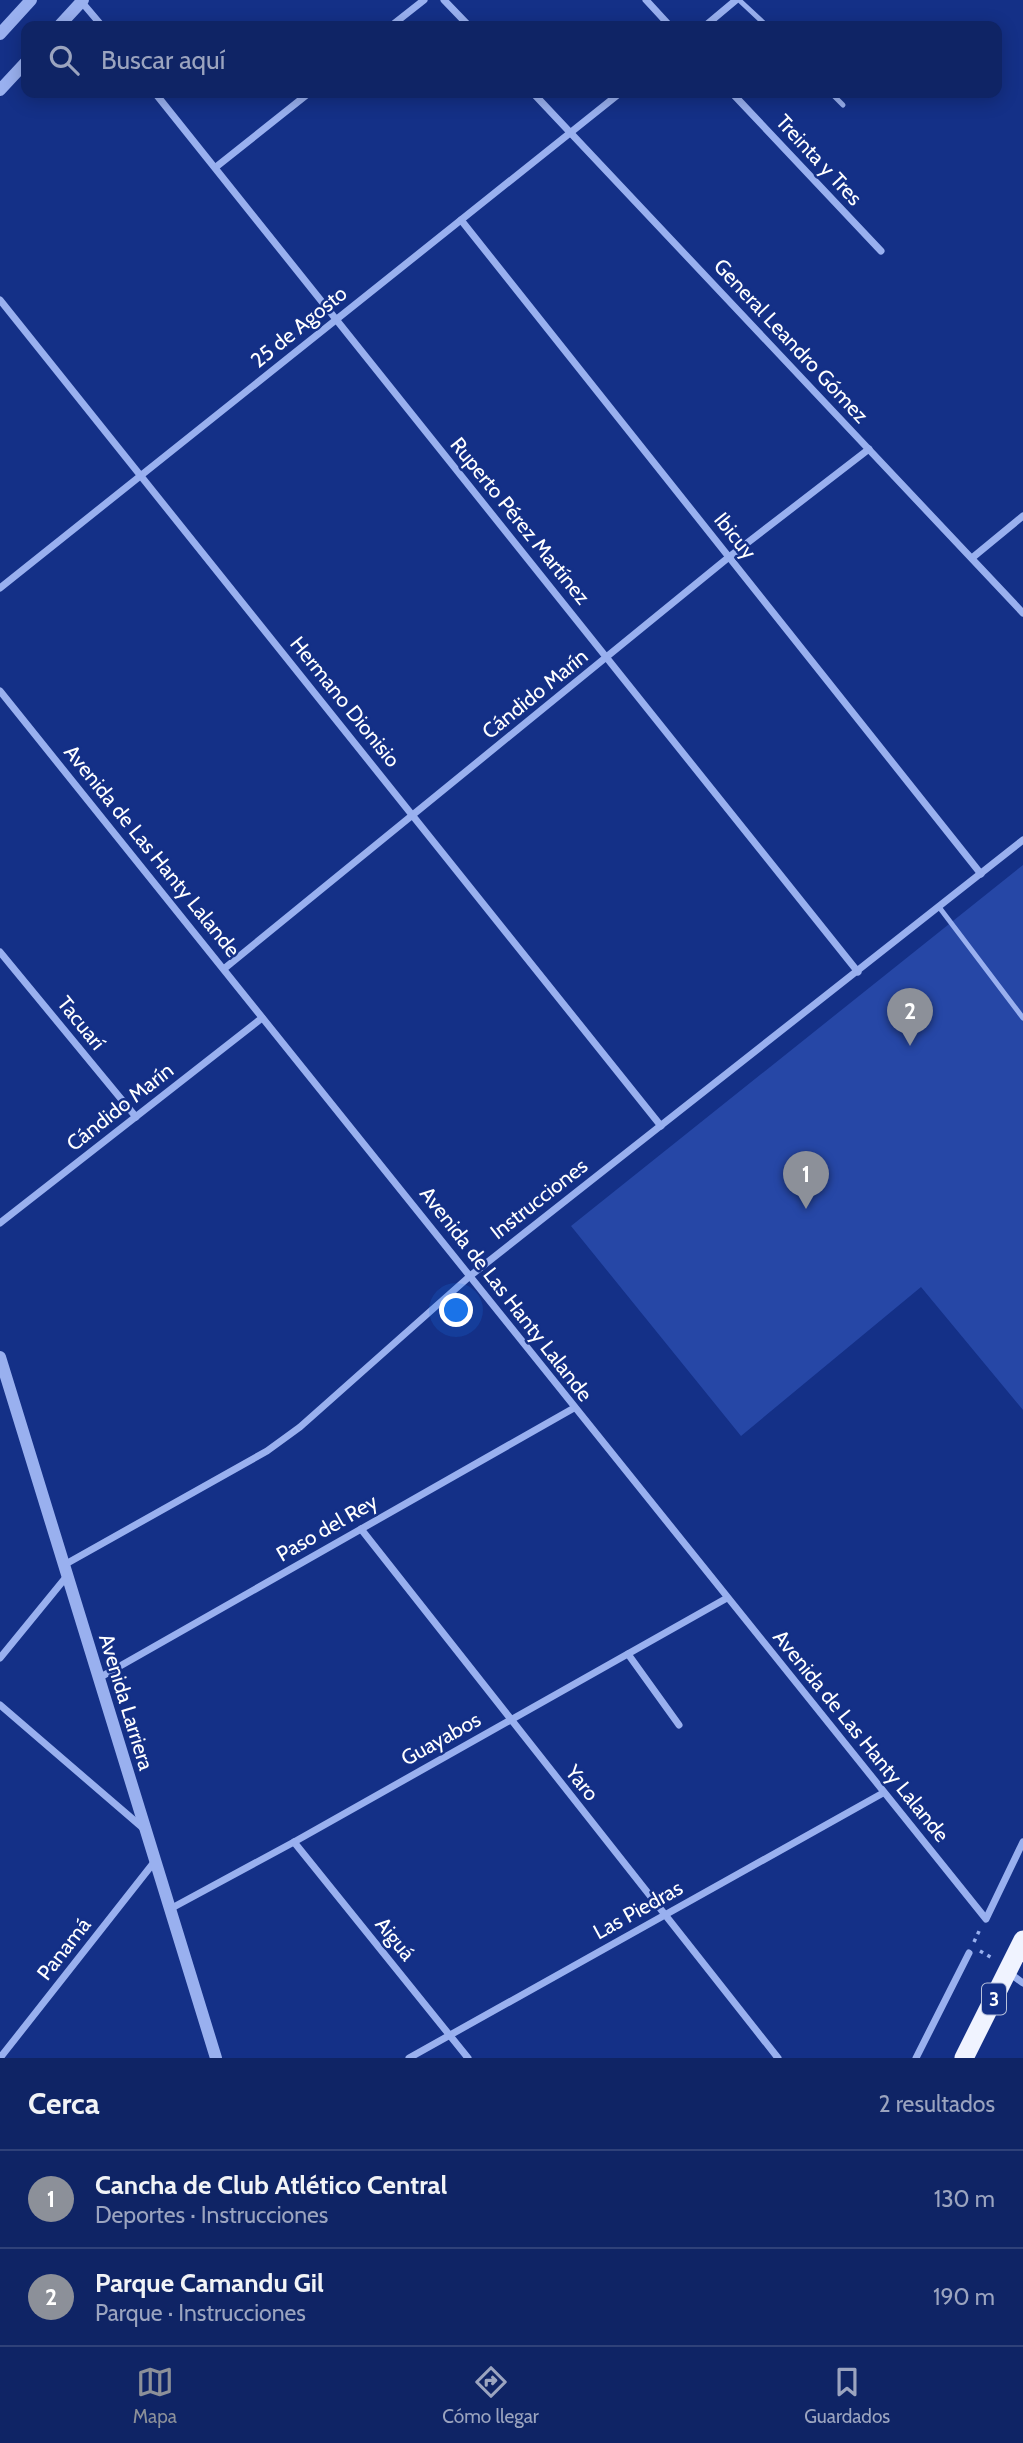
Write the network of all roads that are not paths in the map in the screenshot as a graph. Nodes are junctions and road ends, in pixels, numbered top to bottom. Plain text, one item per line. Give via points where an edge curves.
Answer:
1 (31, 0) edge
2 (81, 0) edge
3 (424, 0) edge
4 (444, 0) edge
5 (646, 0) edge
6 (738, 0) edge
7 (63, 21) edge
8 (98, 21) edge
9 (397, 21) edge
10 (465, 21) edge
11 (665, 21) edge
12 (711, 21) edge
13 (761, 21) edge
14 (0, 34) edge
15 (21, 67) edge
16 (0, 90) edge
17 (159, 98) edge
18 (303, 98) edge
19 (538, 98) edge
20 (613, 98) edge
21 (737, 98) edge
22 (836, 98) edge
23 (843, 105) dead end
24 (570, 131) junction
25 (216, 167) junction
26 (461, 220) junction
27 (881, 251) dead end
28 (0, 300) edge
29 (337, 319) junction
30 (869, 449) junction
31 (142, 475) junction
32 (1023, 516) edge
33 (729, 557) junction
34 (972, 558) junction
35 (0, 588) edge
36 (1023, 613) edge
37 (607, 658) junction
38 (0, 691) edge
39 (414, 816) junction
40 (1023, 839) edge
41 (981, 874) junction
42 (939, 907) junction
43 (0, 952) edge
44 (225, 968) junction
45 (858, 972) junction
46 (1023, 1017) edge
47 (262, 1018) junction
48 (136, 1117) junction
49 (661, 1126) junction
50 (0, 1223) edge
51 (470, 1276) junction
52 (0, 1357) edge
53 (574, 1408) junction
54 (361, 1529) junction
55 (65, 1570) junction
56 (727, 1598) junction
57 (628, 1654) junction
58 (0, 1658) edge
59 (98, 1679) junction
60 (0, 1705) edge
61 (510, 1720) junction
62 (679, 1725) dead end
63 (883, 1793) junction
64 (145, 1829) junction
65 (294, 1842) junction
66 (1023, 1842) edge
67 (155, 1861) junction
68 (170, 1909) junction
69 (665, 1915) junction
70 (1023, 1941) edge
71 (970, 1949) road end
72 (1013, 1975) edge
73 (450, 2035) junction
74 (0, 2058) edge
75 (216, 2058) edge
76 (409, 2058) edge
77 (468, 2058) edge
78 (778, 2058) edge
79 (916, 2058) edge
80 (964, 2058) edge

1 - 14 street
2 - 7 street
2 - 8 street
3 - 9 street
4 - 10 street
5 - 11 street
6 - 12 street
6 - 13 lane
15 - 16 street
17 - 25 street, Ruperto Pérez Martínez
18 - 25 street
19 - 24 street, General Leandro Gómez
20 - 24 street, 25 de Agosto
21 - 27 street, Treinta y Tres
22 - 23 lane
24 - 26 street, 25 de Agosto
24 - 30 street, General Leandro Gómez
25 - 29 street, Ruperto Pérez Martínez
26 - 29 street, 25 de Agosto
26 - 33 street, Ibicuy
28 - 31 street, Hermano Dionisio
29 - 31 street, 25 de Agosto
29 - 37 street, Ruperto Pérez Martínez
30 - 33 street, Cándido Marín
30 - 34 street, General Leandro Gómez
31 - 35 street, 25 de Agosto
31 - 39 street, Hermano Dionisio
32 - 34 street
33 - 37 street, Cándido Marín
33 - 41 street, Ibicuy
34 - 36 street, General Leandro Gómez
37 - 39 street, Cándido Marín
37 - 45 street, Ruperto Pérez Martínez
38 - 44 street, Avenida de Las Hanty Lalande
39 - 44 street, Cándido Marín
39 - 49 street, Hermano Dionisio
40 - 41 street, Instrucciones
41 - 42 street, Instrucciones
42 - 45 street, Instrucciones
42 - 46 lane
43 - 48 street, Tacuarí
44 - 47 street, Avenida de Las Hanty Lalande
45 - 49 street, Instrucciones
47 - 48 street, Cándido Marín
47 - 51 street, Avenida de Las Hanty Lalande
48 - 50 street, Cándido Marín
49 - 51 street, Instrucciones
51 - 53 street, Avenida de Las Hanty Lalande
51 - 55 street, Instrucciones via 267,1451
52 - 55 street, Avenida Larriera
53 - 54 street, Paso del Rey
53 - 56 street, Avenida de Las Hanty Lalande
54 - 59 street, Paso del Rey
54 - 61 street, Yaro
55 - 58 street, Instrucciones
55 - 59 street, Avenida Larriera
56 - 57 street, Guayabos
56 - 63 street, Avenida de Las Hanty Lalande
57 - 61 street, Guayabos
57 - 62 street
59 - 64 street, Avenida Larriera
60 - 64 street
61 - 65 street, Guayabos
61 - 69 street, Yaro
63 - 66 street, Avenida de Las Hanty Lalande via 986,1919
63 - 69 street, Las Piedras
64 - 67 street, Avenida Larriera
65 - 68 street, Guayabos
65 - 73 street, Aiguá
67 - 68 street, Avenida Larriera
67 - 74 street, Panamá
68 - 75 street, Avenida Larriera
69 - 73 street, Las Piedras
69 - 78 street, Yaro
70 - 72 highway, 3
71 - 79 street
72 - 80 highway, 3
73 - 76 street, Las Piedras
73 - 77 street, Aiguá

